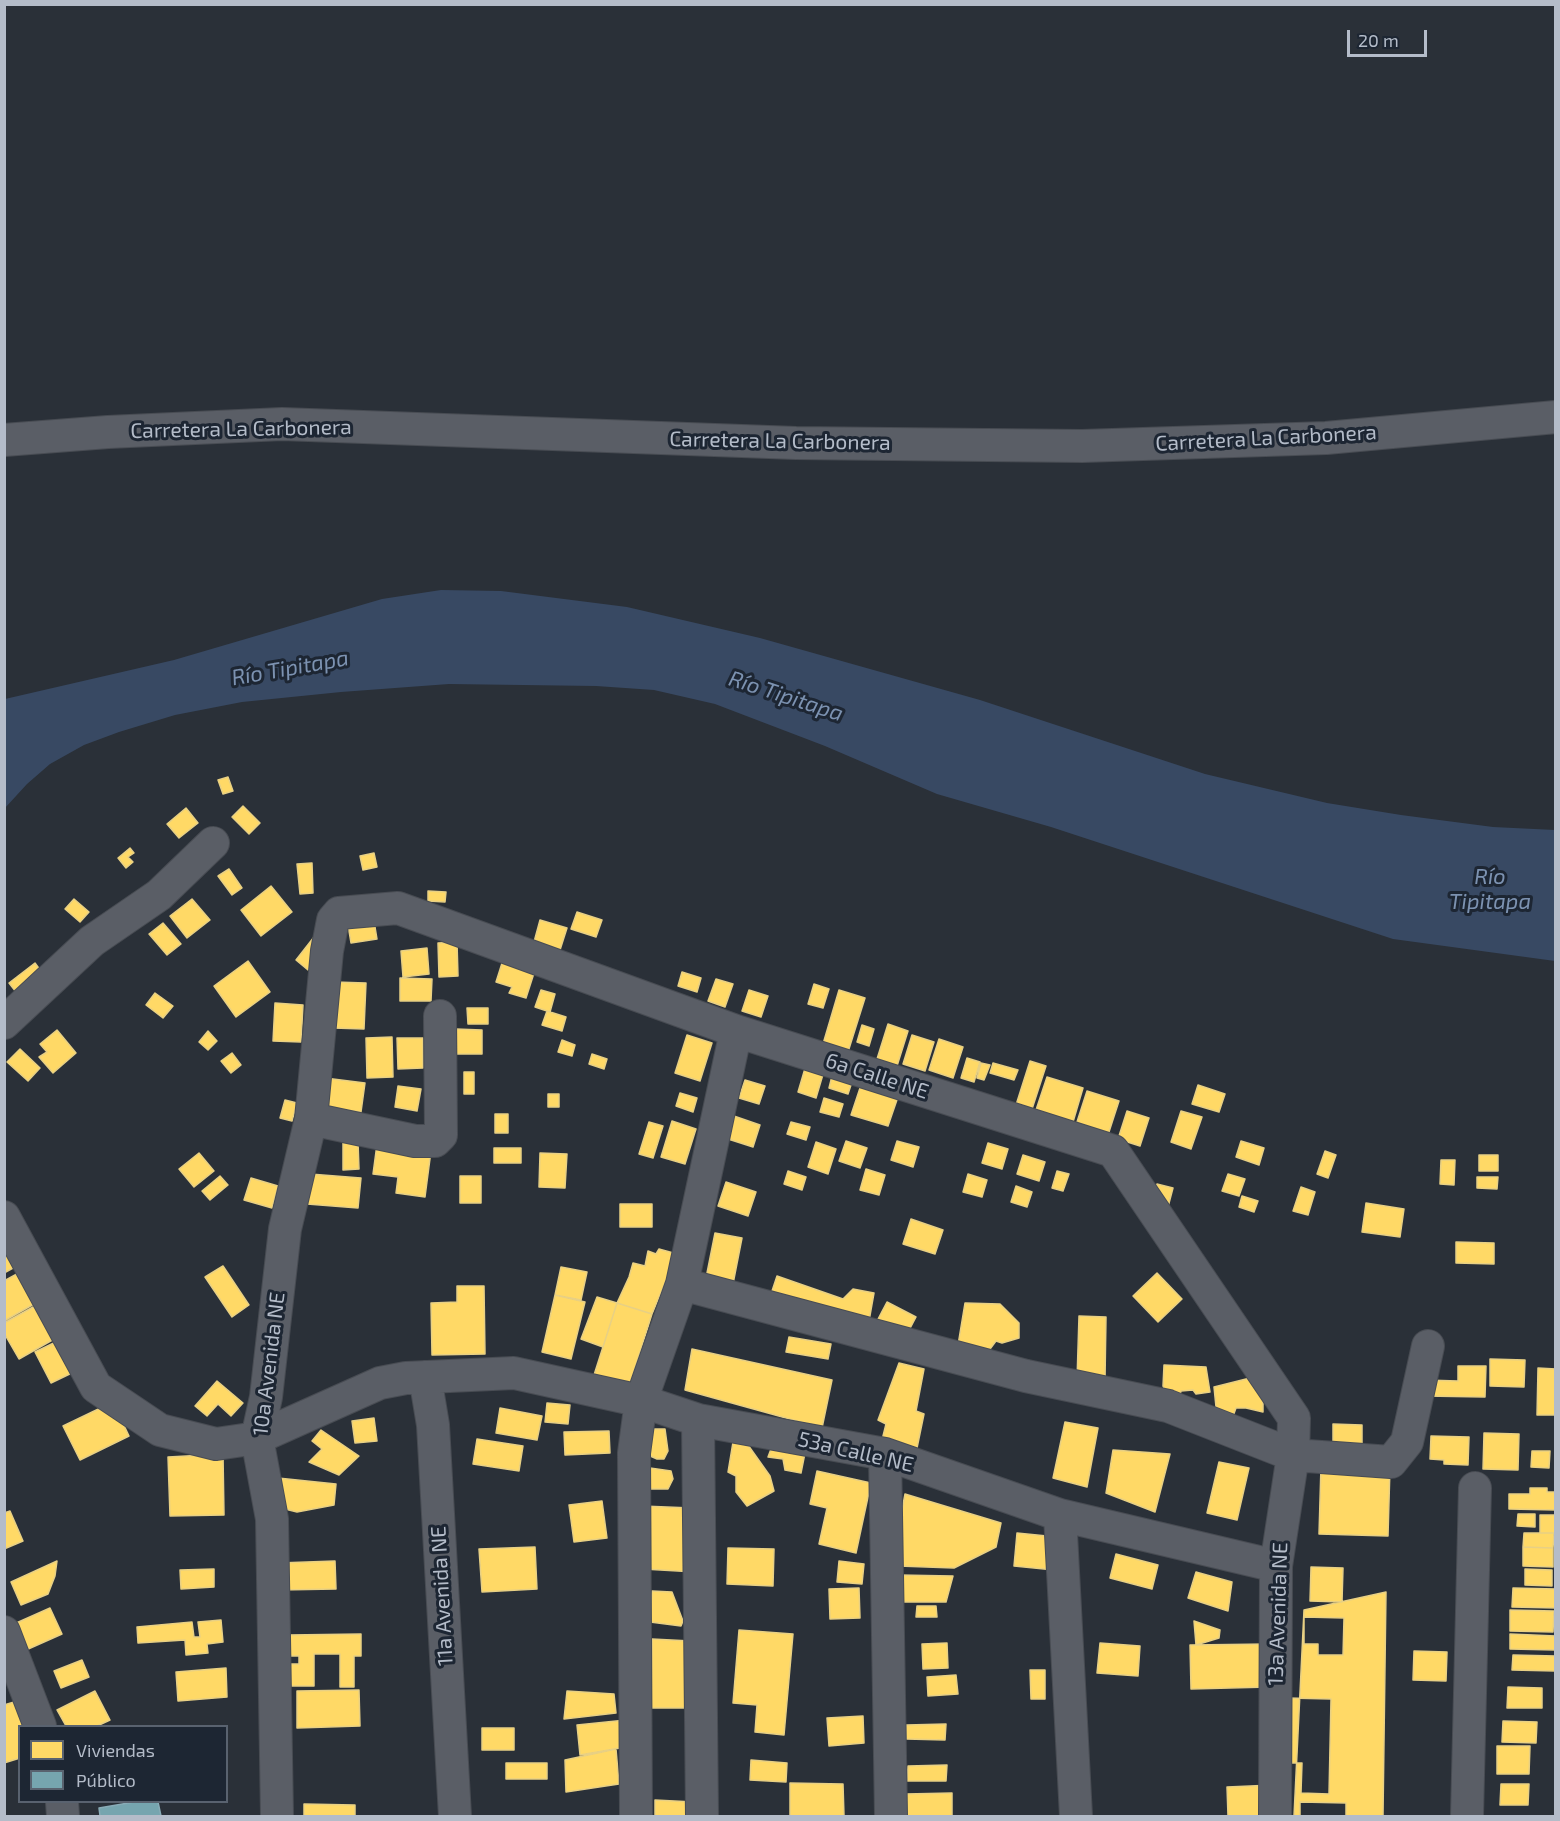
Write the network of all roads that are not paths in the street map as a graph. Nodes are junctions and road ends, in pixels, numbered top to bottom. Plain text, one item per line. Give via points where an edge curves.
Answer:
1 (1556, 417) edge
2 (4, 440) edge
3 (213, 843) dead end
4 (327, 951) joint
5 (440, 1016) dead end
6 (4, 1023) edge
7 (736, 1032) junction
8 (311, 1119) junction
9 (4, 1217) edge
10 (682, 1284) junction
11 (1428, 1346) dead end
12 (425, 1377) junction
13 (641, 1401) junction
14 (698, 1420) junction
15 (257, 1438) junction
16 (885, 1454) junction
17 (1293, 1455) junction
18 (1475, 1488) dead end
19 (1060, 1515) junction
20 (1276, 1566) junction
21 (4, 1632) edge
22 (40, 1725) edge
23 (277, 1816) edge
24 (455, 1816) edge
25 (636, 1816) edge
26 (702, 1816) edge
27 (891, 1816) edge
28 (1076, 1816) edge
29 (1275, 1816) edge
30 (1467, 1816) edge

1 - 2 street, Carretera La Carbonera via 1326,438 1082,446 795,443 282,424
3 - 6 street via 159,895 92,941
4 - 7 street, 6a Calle NE via 333,920 339,913 399,908
4 - 8 street, 10a Avenida NE
5 - 8 street via 441,1135 435,1141 415,1141
7 - 10 street
7 - 17 street, 6a Calle NE via 1113,1151 1294,1419
8 - 15 street, 10a Avenida NE via 285,1229 266,1397
9 - 15 street, 53a Calle NE via 96,1387 160,1430 216,1444
10 - 13 street
10 - 17 street via 1026,1376 1168,1406
11 - 17 street via 1407,1442 1391,1462
12 - 13 street, 53a Calle NE via 514,1373
12 - 15 street, 53a Calle NE via 380,1383
12 - 24 street, 11a Avenida NE via 433,1425
13 - 14 street, 53a Calle NE
13 - 25 street via 634,1454
14 - 16 street, 53a Calle NE
14 - 26 street
15 - 23 street, 10a Avenida NE via 272,1520
16 - 19 street, 53a Calle NE
16 - 27 street
17 - 20 street, 13a Avenida NE
18 - 30 street
19 - 20 street, 53a Calle NE
19 - 28 street
20 - 29 street, 13a Avenida NE
21 - 22 street

